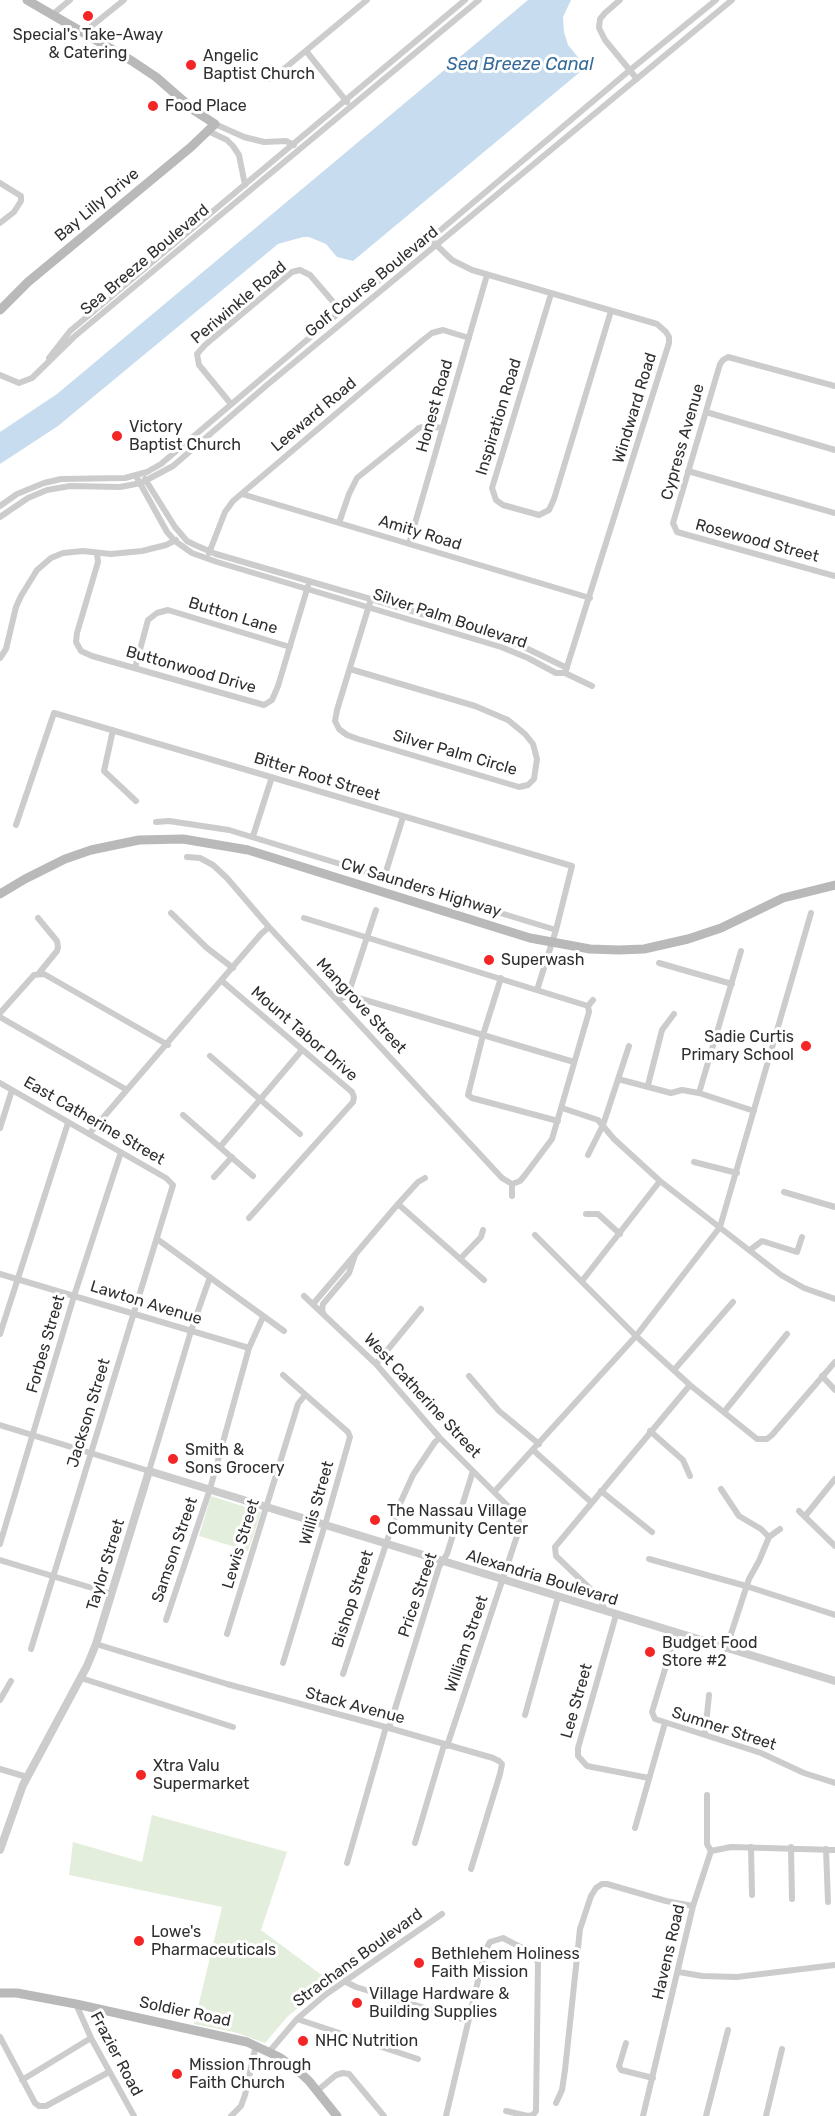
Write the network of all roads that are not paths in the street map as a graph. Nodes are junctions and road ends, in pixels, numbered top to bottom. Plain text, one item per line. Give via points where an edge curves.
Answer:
1 (27, 0) edge
2 (70, 0) edge
3 (124, 0) edge
4 (367, 0) edge
5 (465, 0) edge
6 (479, 0) edge
7 (620, 0) edge
8 (716, 0) edge
9 (732, 0) edge
10 (52, 15) junction
11 (83, 33) junction
12 (306, 51) junction
13 (630, 70) junction
14 (265, 79) dead end
15 (637, 79) junction
16 (345, 100) junction
17 (351, 107) junction
18 (211, 128) junction
19 (236, 135) junction
20 (230, 142) junction
21 (293, 144) junction
22 (298, 150) junction
23 (0, 183) edge
24 (244, 185) junction
25 (249, 191) junction
26 (0, 223) edge
27 (430, 239) junction
28 (436, 246) junction
29 (487, 275) junction
30 (551, 294) junction
31 (0, 310) edge
32 (341, 311) junction
33 (611, 311) junction
34 (469, 338) junction
35 (42, 368) junction
36 (0, 375) edge
37 (835, 386) edge
38 (231, 404) junction
39 (706, 412) junction
40 (442, 429) junction
41 (835, 450) edge
42 (688, 471) junction
43 (138, 475) junction
44 (144, 482) junction
45 (242, 494) junction
46 (8, 500) junction
47 (14, 505) junction
48 (0, 506) edge
49 (835, 513) edge
50 (0, 517) edge
51 (339, 523) junction
52 (674, 528) joint
53 (181, 535) junction
54 (175, 541) junction
55 (409, 544) junction
56 (98, 553) junction
57 (209, 555) junction
58 (835, 576) edge
59 (310, 581) junction
60 (307, 589) junction
61 (590, 598) junction
62 (371, 599) junction
63 (369, 607) junction
64 (290, 647) junction
65 (0, 658) edge
66 (135, 668) junction
67 (350, 669) junction
68 (566, 671) junction
69 (592, 686) dead end
70 (113, 730) junction
71 (272, 777) junction
72 (136, 801) dead end
73 (403, 817) junction
74 (156, 822) dead end
75 (16, 825) dead end
76 (253, 836) junction
77 (263, 839) junction
78 (259, 853) junction
79 (187, 857) dead end
80 (384, 878) junction
81 (835, 885) edge
82 (409, 886) junction
83 (0, 894) edge
84 (434, 894) junction
85 (405, 899) junction
86 (471, 905) junction
87 (430, 907) junction
88 (375, 910) dead end
89 (812, 912) dead end
90 (171, 913) dead end
91 (38, 918) dead end
92 (304, 918) dead end
93 (468, 918) junction
94 (269, 927) junction
95 (556, 930) junction
96 (367, 936) junction
97 (552, 943) junction
98 (741, 951) dead end
99 (659, 963) dead end
100 (232, 968) junction
101 (39, 973) junction
102 (501, 978) junction
103 (222, 981) junction
104 (732, 984) junction
105 (537, 990) junction
106 (348, 995) junction
107 (336, 998) junction
108 (593, 1000) dead end
109 (588, 1006) junction
110 (674, 1014) dead end
111 (0, 1015) edge
112 (483, 1035) junction
113 (168, 1045) junction
114 (629, 1046) dead end
115 (302, 1050) junction
116 (210, 1056) dead end
117 (574, 1062) junction
118 (618, 1079) junction
119 (0, 1083) edge
120 (648, 1085) junction
121 (12, 1090) junction
122 (127, 1090) junction
123 (699, 1093) junction
124 (261, 1099) junction
125 (562, 1108) junction
126 (754, 1111) junction
127 (183, 1115) dead end
128 (558, 1121) junction
129 (68, 1123) junction
130 (603, 1125) junction
131 (0, 1128) edge
132 (90, 1134) junction
133 (300, 1134) dead end
134 (220, 1147) junction
135 (121, 1152) junction
136 (588, 1155) dead end
137 (232, 1157) junction
138 (694, 1162) dead end
139 (736, 1173) junction
140 (253, 1176) dead end
141 (214, 1177) dead end
142 (425, 1178) dead end
143 (660, 1181) junction
144 (512, 1184) junction
145 (173, 1185) joint
146 (784, 1192) dead end
147 (512, 1196) dead end
148 (398, 1204) junction
149 (835, 1207) edge
150 (586, 1214) dead end
151 (249, 1218) dead end
152 (720, 1227) junction
153 (483, 1230) dead end
154 (620, 1234) junction
155 (536, 1236) dead end
156 (802, 1237) dead end
157 (157, 1239) junction
158 (750, 1250) junction
159 (356, 1255) junction
160 (460, 1259) junction
161 (0, 1274) edge
162 (210, 1277) junction
163 (17, 1279) junction
164 (484, 1280) dead end
165 (582, 1281) junction
166 (74, 1296) junction
167 (304, 1296) dead end
168 (835, 1299) edge
169 (733, 1302) dead end
170 (313, 1304) junction
171 (421, 1309) dead end
172 (132, 1313) junction
173 (325, 1316) junction
174 (263, 1317) junction
175 (191, 1331) junction
176 (284, 1331) dead end
177 (0, 1334) edge
178 (787, 1335) dead end
179 (636, 1336) junction
180 (249, 1348) junction
181 (835, 1362) edge
182 (376, 1364) junction
183 (674, 1370) junction
184 (283, 1375) dead end
185 (469, 1376) dead end
186 (822, 1376) junction
187 (690, 1384) junction
188 (835, 1390) edge
189 (305, 1395) junction
190 (724, 1412) junction
191 (0, 1425) edge
192 (650, 1431) junction
193 (34, 1435) junction
194 (440, 1438) junction
195 (539, 1444) junction
196 (533, 1450) junction
197 (91, 1453) junction
198 (149, 1471) junction
199 (473, 1471) junction
200 (690, 1476) dead end
201 (835, 1479) edge
202 (210, 1489) junction
203 (721, 1489) dead end
204 (495, 1491) junction
205 (601, 1491) junction
206 (591, 1502) junction
207 (267, 1507) junction
208 (800, 1510) dead end
209 (806, 1515) junction
210 (518, 1516) joint
211 (325, 1525) junction
212 (780, 1529) dead end
213 (652, 1532) dead end
214 (769, 1537) junction
215 (385, 1543) junction
216 (0, 1544) edge
217 (835, 1546) edge
218 (649, 1559) dead end
219 (0, 1560) edge
220 (443, 1561) junction
221 (52, 1576) junction
222 (502, 1580) junction
223 (746, 1586) junction
224 (112, 1594) junction
225 (558, 1597) junction
226 (605, 1611) junction
227 (616, 1615) junction
228 (835, 1615) edge
229 (166, 1620) dead end
230 (676, 1633) junction
231 (227, 1634) dead end
232 (96, 1644) junction
233 (31, 1648) dead end
234 (726, 1649) junction
235 (283, 1664) dead end
236 (343, 1674) dead end
237 (81, 1678) junction
238 (11, 1681) dead end
239 (835, 1681) edge
240 (709, 1695) dead end
241 (0, 1700) edge
242 (525, 1715) dead end
243 (665, 1723) junction
244 (233, 1728) dead end
245 (387, 1728) junction
246 (705, 1734) junction
247 (445, 1745) junction
248 (0, 1769) edge
249 (27, 1777) junction
250 (649, 1778) junction
251 (835, 1783) edge
252 (707, 1795) dead end
253 (635, 1828) dead end
254 (2, 1834) edge
255 (415, 1844) dead end
256 (751, 1847) junction
257 (791, 1847) junction
258 (826, 1849) junction
259 (0, 1850) edge
260 (835, 1850) edge
261 (711, 1851) junction
262 (347, 1863) dead end
263 (471, 1869) dead end
264 (752, 1895) dead end
265 (792, 1899) dead end
266 (828, 1902) dead end
267 (693, 1906) junction
268 (442, 1914) dead end
269 (835, 1965) edge
270 (679, 1972) junction
271 (346, 1982) junction
272 (0, 1993) edge
273 (76, 2004) junction
274 (297, 2019) junction
275 (468, 2021) junction
276 (728, 2030) dead end
277 (0, 2037) edge
278 (91, 2038) junction
279 (626, 2043) dead end
280 (256, 2045) junction
281 (782, 2049) dead end
282 (269, 2052) junction
283 (418, 2059) dead end
284 (109, 2072) junction
285 (652, 2078) junction
286 (22, 2080) junction
287 (317, 2091) junction
288 (556, 2103) dead end
289 (506, 2110) dead end
290 (134, 2116) edge
291 (231, 2116) edge
292 (337, 2116) edge
293 (384, 2116) edge
294 (446, 2116) edge
295 (643, 2116) edge
296 (706, 2116) edge
297 (766, 2116) edge

1 - 10 main road
2 - 10 street
3 - 11 street
4 - 12 street
5 - 16 street, Sea Breeze Boulevard
6 - 17 street, Sea Breeze Boulevard
7 - 13 street via 605,13 598,28
8 - 13 street, Golf Course Boulevard
9 - 15 street, Golf Course Boulevard
10 - 11 main road
11 - 18 main road via 147,71 204,117
12 - 14 street via 273,78
12 - 16 street
13 - 15 street
13 - 27 street, Golf Course Boulevard
15 - 28 street, Golf Course Boulevard
16 - 17 street
16 - 21 street, Sea Breeze Boulevard
17 - 22 street, Sea Breeze Boulevard
18 - 19 street
18 - 20 street
18 - 31 main road, Bay Lilly Drive
19 - 20 street
19 - 21 street
20 - 24 street via 239,155
21 - 22 street
21 - 24 street, Sea Breeze Boulevard
22 - 25 street, Sea Breeze Boulevard
23 - 26 street via 21,196 18,207
24 - 25 street
24 - 35 street, Sea Breeze Boulevard via 70,331
25 - 35 street, Sea Breeze Boulevard
27 - 28 street, Windward Road
27 - 32 street, Golf Course Boulevard
28 - 29 street, Windward Road via 461,266
28 - 44 street, Golf Course Boulevard via 173,466
29 - 30 street, Windward Road
29 - 34 street, Honest Road
30 - 33 street, Windward Road
30 - 33 street, Inspiration Road via 492,488 496,500 503,505 539,515 549,510
32 - 38 street, Golf Course Boulevard
32 - 38 street, Periwinkle Road via 310,275 300,270 292,272 204,345 197,354 199,365
33 - 61 street, Windward Road via 657,324 666,332 669,343
34 - 40 street, Honest Road
34 - 45 street, Leeward Road via 443,330 432,333
35 - 36 street via 20,383
37 - 39 street, Cypress Avenue via 728,357 720,364
38 - 43 street, Golf Course Boulevard via 171,456
39 - 41 street
39 - 42 street, Cypress Avenue
40 - 51 street via 419,428 357,478
40 - 55 street, Honest Road
42 - 49 street
42 - 52 street, Cypress Avenue
43 - 44 street, Silver Palm Boulevard
43 - 46 street, Golf Course Boulevard via 110,480 61,479 34,486
44 - 47 street, Golf Course Boulevard via 120,487 70,486 47,490
44 - 53 street, Silver Palm Boulevard
44 - 54 street, Silver Palm Boulevard
45 - 51 street, Amity Road
45 - 57 street, Leeward Road via 225,512
46 - 47 street
46 - 48 street, Golf Course Boulevard
47 - 50 street, Golf Course Boulevard
51 - 55 street, Amity Road
52 - 58 street, Rosewood Street
53 - 54 street
53 - 57 street, Silver Palm Boulevard
54 - 56 street via 142,551
54 - 57 street, Silver Palm Boulevard via 192,553
55 - 61 street, Amity Road
56 - 65 street via 63,553 37,570 16,607 6,649
56 - 66 street, Buttonwood Drive via 76,642 81,651 92,656
57 - 59 street, Silver Palm Boulevard
57 - 60 street, Silver Palm Boulevard
59 - 60 street, Buttonwood Drive
59 - 62 street, Silver Palm Boulevard
60 - 63 street, Silver Palm Boulevard
60 - 64 street, Buttonwood Drive
61 - 68 street, Windward Road
62 - 63 street, Silver Palm Circle
62 - 68 street, Silver Palm Boulevard via 487,633 528,649
63 - 67 street, Silver Palm Circle
63 - 68 street, Silver Palm Boulevard via 501,647 556,673
64 - 66 street, Buttonwood Drive via 272,700 264,705
64 - 66 street, Button Lane via 168,610 148,620
67 - 67 street, Silver Palm Circle via 475,706 508,720 533,744 537,759 534,779 519,787 347,735 335,721
68 - 69 street
70 - 71 street, Bitter Root Street
70 - 72 street via 104,771
70 - 75 street, Bitter Root Street via 54,712
71 - 73 street, Bitter Root Street
71 - 76 street
73 - 80 street
73 - 95 street, Bitter Root Street via 572,866
74 - 76 street via 196,824
76 - 77 street
77 - 78 street
77 - 80 street
78 - 83 main road, CW Saunders Highway via 206,841 139,840 65,859
78 - 85 main road, CW Saunders Highway
79 - 94 street, Mangrove Street via 200,858 218,869
80 - 82 street
81 - 97 main road, CW Saunders Highway via 791,896 721,928 666,945 604,950
82 - 84 street
82 - 85 street
84 - 86 street
84 - 87 street
85 - 87 main road, CW Saunders Highway
86 - 93 street
86 - 95 street
87 - 93 main road, CW Saunders Highway
88 - 96 street
89 - 126 street
90 - 100 street
91 - 101 street via 58,947
92 - 96 street
93 - 97 main road, CW Saunders Highway
94 - 100 street
94 - 107 street, Mangrove Street
95 - 97 street
96 - 102 street
96 - 106 street
97 - 105 street
98 - 104 street
99 - 104 street
100 - 103 street
101 - 111 street
101 - 113 street
102 - 105 street
102 - 112 street
103 - 113 street
103 - 115 street, Mount Tabor Drive
104 - 123 street
105 - 109 street
106 - 107 street
106 - 112 street
107 - 144 street, Mangrove Street via 502,1178
108 - 109 street
109 - 117 street
110 - 120 street via 662,1030
111 - 122 street
112 - 117 street
112 - 128 street via 469,1096
113 - 122 street
114 - 118 street
115 - 124 street
115 - 151 street, Mount Tabor Drive via 352,1092 354,1100
116 - 124 street
117 - 125 street
118 - 120 street
118 - 130 street
119 - 121 street, East Catherine Street
120 - 123 street via 671,1093
121 - 129 street, East Catherine Street
121 - 131 street
122 - 132 street
123 - 126 street
124 - 133 street
124 - 134 street
125 - 128 street
125 - 130 street via 590,1116
126 - 139 street
127 - 134 street
128 - 144 street via 549,1144 533,1167
129 - 132 street, East Catherine Street
129 - 163 street
130 - 136 street
130 - 143 street
132 - 135 street, East Catherine Street
134 - 137 street
135 - 145 street, East Catherine Street
135 - 166 street, Forbes Street
137 - 140 street
137 - 141 street
138 - 139 street
139 - 152 street
142 - 148 street
143 - 152 street
143 - 154 street
144 - 147 street
145 - 157 street, Jackson Street
146 - 149 street
148 - 159 street
148 - 160 street
150 - 154 street via 598,1214
152 - 158 street
152 - 179 street
153 - 160 street via 482,1237
154 - 165 street
155 - 165 street
156 - 158 street via 797,1252 762,1240
157 - 162 street
157 - 172 street, Jackson Street
158 - 168 street via 804,1288
159 - 170 street
159 - 173 street via 349,1273 324,1304
160 - 164 street
161 - 163 street, Lawton Avenue
162 - 174 street
162 - 175 street, Taylor Street
163 - 166 street, Lawton Avenue
163 - 177 street
165 - 179 street
166 - 172 street, Lawton Avenue
166 - 193 street, Forbes Street
167 - 170 street, West Catherine Street
169 - 183 street
170 - 173 street, West Catherine Street
171 - 182 street
172 - 175 street, Lawton Avenue
172 - 197 street, Jackson Street
173 - 182 street, West Catherine Street
174 - 176 street
174 - 180 street, Samson Street
175 - 180 street, Lawton Avenue
175 - 198 street, Taylor Street
178 - 190 street
179 - 183 street
179 - 195 street
180 - 202 street, Samson Street
181 - 186 street
182 - 194 street, West Catherine Street
183 - 187 street
184 - 189 street, Willis Street
185 - 195 street via 499,1411
186 - 188 street
186 - 190 street via 767,1439 757,1439
187 - 190 street
187 - 192 street
189 - 207 street, Lewis Street via 298,1404
189 - 211 street, Willis Street via 350,1437
191 - 193 street, Alexandria Boulevard
192 - 200 street via 683,1460
192 - 205 street
193 - 197 street, Alexandria Boulevard
193 - 216 street, Forbes Street
194 - 199 street, West Catherine Street
194 - 215 street, Bishop Street via 413,1474
195 - 196 street
196 - 204 street
196 - 206 street
197 - 198 street, Alexandria Boulevard
197 - 221 street, Jackson Street
198 - 202 street, Alexandria Boulevard
198 - 224 street, Taylor Street
199 - 204 street, West Catherine Street
199 - 220 street, Price Street
201 - 209 street
202 - 207 street, Alexandria Boulevard
202 - 229 street, Samson Street
203 - 214 street via 739,1516
204 - 210 street, West Catherine Street
205 - 206 street
205 - 213 street
206 - 226 street via 554,1550 600,1598
207 - 211 street, Alexandria Boulevard
207 - 231 street, Lewis Street
208 - 209 street
209 - 217 street
210 - 222 street, William Street via 520,1527
211 - 215 street, Alexandria Boulevard
211 - 235 street, Willis Street
212 - 214 street
214 - 223 street
215 - 220 street, Alexandria Boulevard
215 - 236 street, Bishop Street
218 - 223 street
219 - 221 street
220 - 222 street, Alexandria Boulevard
220 - 245 street, Price Street
221 - 224 street
221 - 233 street, Jackson Street
222 - 225 street, Alexandria Boulevard
222 - 247 street, William Street
223 - 228 street
223 - 234 street
224 - 232 street, Taylor Street
225 - 226 street, Alexandria Boulevard
225 - 242 street
226 - 227 street, Alexandria Boulevard
227 - 230 street, Alexandria Boulevard
227 - 250 street, Lee Street via 578,1756 594,1768
230 - 234 street, Alexandria Boulevard
230 - 243 street, Sumner Street via 652,1712 655,1719
232 - 237 street, Taylor Street
232 - 245 street, Stack Avenue
234 - 239 street, Alexandria Boulevard
237 - 244 street
237 - 249 street, Taylor Street
238 - 241 street
240 - 246 street
243 - 246 street, Sumner Street
243 - 250 street
245 - 247 street, Stack Avenue
245 - 262 street, Price Street
246 - 251 street, Sumner Street
247 - 255 street, William Street
247 - 263 street, Stack Avenue via 502,1764
248 - 249 street
249 - 254 street, Taylor Street
250 - 253 street
252 - 261 street, Havens Road
254 - 259 street, Taylor Street
256 - 257 street
256 - 261 street
256 - 264 street
257 - 258 street
257 - 265 street
258 - 260 street
258 - 266 street
261 - 267 street, Havens Road
267 - 270 street, Havens Road
267 - 288 street via 608,1884 597,1888 580,1929 565,2070
268 - 271 street, Strachans Boulevard
269 - 270 street via 737,1977
270 - 285 street, Havens Road
271 - 274 street, Strachans Boulevard
271 - 275 street
272 - 273 main road, Soldier Road
273 - 278 street, Frazier Road
273 - 280 main road, Soldier Road
274 - 282 street, Strachans Boulevard
274 - 283 street
275 - 289 street via 481,1963 490,1942 503,1938 537,1959 536,2111 528,2116
275 - 294 street
276 - 296 street
277 - 286 street
278 - 284 street, Frazier Road
278 - 286 street
279 - 285 street via 621,2070
280 - 282 main road, Soldier Road
280 - 291 street via 245,2095
281 - 297 street
282 - 287 main road, Soldier Road via 296,2069
284 - 286 street via 46,2106 35,2103
284 - 290 street, Frazier Road
285 - 295 street, Havens Road
287 - 292 main road, Soldier Road
287 - 293 street via 336,2075 349,2074

